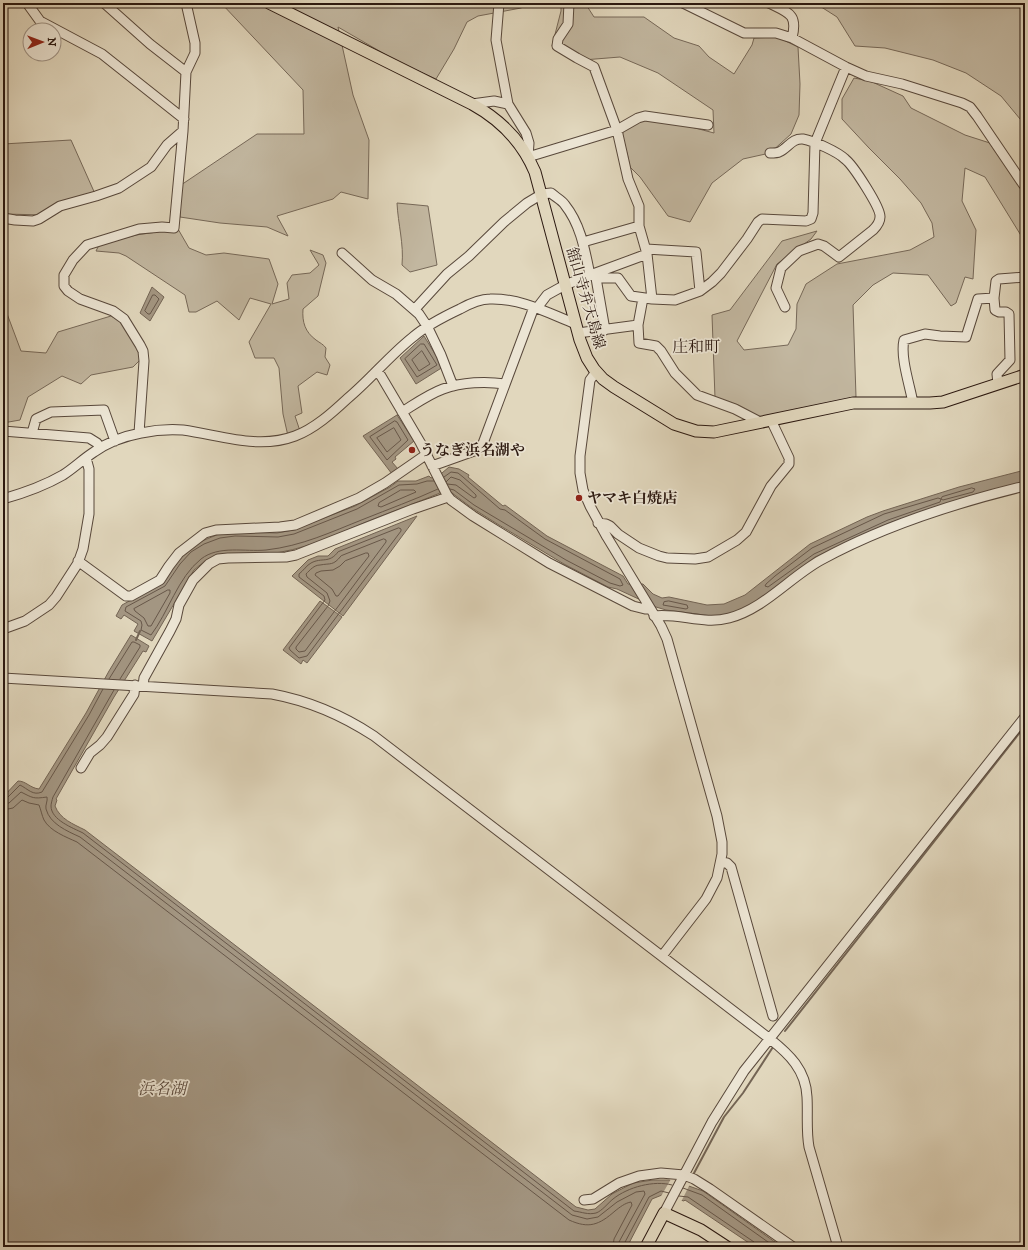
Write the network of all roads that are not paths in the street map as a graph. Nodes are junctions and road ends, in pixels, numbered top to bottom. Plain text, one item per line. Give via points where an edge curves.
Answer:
1 (27, 3) edge
2 (104, 3) edge
3 (186, 3) edge
4 (270, 3) edge
5 (499, 3) edge
6 (569, 3) edge
7 (683, 3) edge
8 (769, 3) edge
9 (792, 38) junction
10 (846, 67) junction
11 (186, 72) junction
12 (472, 104) junction
13 (508, 104) junction
14 (184, 120) junction
15 (708, 125) dead end
16 (618, 130) junction
17 (184, 131) junction
18 (815, 143) junction
19 (770, 153) dead end
20 (528, 157) junction
21 (1025, 186) edge
22 (542, 194) junction
23 (3, 218) edge
24 (639, 226) junction
25 (583, 242) junction
26 (647, 252) junction
27 (342, 253) dead end
28 (593, 276) junction
29 (1025, 277) edge
30 (566, 285) junction
31 (700, 291) junction
32 (994, 298) junction
33 (648, 299) junction
34 (536, 307) junction
35 (784, 307) dead end
36 (415, 309) junction
37 (638, 325) junction
38 (427, 326) junction
39 (577, 328) junction
40 (605, 330) junction
41 (377, 372) junction
42 (596, 372) junction
43 (1025, 375) edge
44 (505, 384) junction
45 (998, 384) junction
46 (452, 386) junction
47 (913, 403) junction
48 (402, 412) junction
49 (766, 421) junction
50 (3, 431) edge
51 (32, 433) junction
52 (139, 433) junction
53 (115, 441) junction
54 (100, 448) junction
55 (427, 454) junction
56 (86, 458) junction
57 (433, 468) junction
58 (1025, 486) edge
59 (448, 496) junction
60 (3, 499) edge
61 (598, 522) junction
62 (78, 561) junction
63 (651, 609) junction
64 (3, 630) edge
65 (3, 678) edge
66 (136, 685) junction
67 (1025, 717) edge
68 (81, 768) dead end
69 (721, 862) junction
70 (662, 956) junction
71 (773, 1016) dead end
72 (770, 1039) junction
73 (683, 1177) junction
74 (584, 1200) dead end
75 (664, 1213) junction
76 (646, 1247) edge
77 (727, 1247) edge
78 (793, 1247) edge
79 (838, 1247) edge

1 - 14 street via 40,21 102,54
2 - 11 street
3 - 11 street via 195,43 195,52
4 - 12 main road, 舘山寺弁天島線
5 - 13 street via 496,40
6 - 16 street via 568,24 558,39 557,46 594,67
7 - 9 street via 744,33 776,34
8 - 9 street via 793,18 795,27
9 - 10 street
10 - 18 street
10 - 21 street via 866,76 902,84 962,102 970,107
11 - 14 street
12 - 13 street via 494,101
12 - 20 main road, 舘山寺弁天島線 via 504,126
13 - 20 street via 530,142
14 - 17 street
15 - 16 street via 645,116
16 - 20 street
16 - 24 street via 628,180 639,206
17 - 23 street via 167,145 151,167 119,188 60,206 33,221
17 - 52 street via 174,228 139,229 87,245 64,275 64,286 68,291 124,319 143,351
18 - 19 street via 803,139 792,142 780,152
18 - 31 street via 811,219 762,219 721,272
18 - 35 street via 846,160 878,207 880,216 877,226 839,257 818,244 799,250 781,268 776,288
20 - 22 main road, 舘山寺弁天島線
22 - 25 street via 551,193 564,204 576,221
22 - 30 main road, 舘山寺弁天島線
22 - 36 street via 504,222 447,274
24 - 25 street
24 - 26 street
25 - 28 street
26 - 28 street
26 - 31 street via 696,252
26 - 33 street
27 - 36 street via 372,280
28 - 30 street
28 - 33 street via 618,278 631,296
28 - 40 street
29 - 32 street via 996,281
30 - 34 street via 545,297
30 - 39 main road, 舘山寺弁天島線
31 - 33 street via 675,300
32 - 45 street via 995,310 1009,314 1010,360 997,374
32 - 47 street via 978,299 966,337 925,334 904,340 904,359
33 - 37 street
34 - 38 street via 512,301 485,299 462,307
34 - 39 street
34 - 44 street
36 - 38 street
37 - 40 street
37 - 49 street via 639,343 656,346 674,373 697,396
38 - 41 street
38 - 46 street via 443,359
39 - 40 street
39 - 42 main road, 舘山寺弁天島線 via 587,358
41 - 48 street
41 - 52 street via 326,417 289,438 252,441 174,430
42 - 49 main road, 舘山寺弁天島線 via 614,387 663,418 685,428 714,432
42 - 61 street via 590,380 580,473 586,498
43 - 45 main road, 舘山寺弁天島線
44 - 46 street via 482,382
44 - 57 street via 482,446
45 - 47 main road, 舘山寺弁天島線 via 943,402
46 - 48 street
47 - 49 main road, 舘山寺弁天島線 via 853,403
48 - 55 street
49 - 61 street via 789,458 790,464 771,486 746,532 719,552 702,558 663,558 639,548 610,526
50 - 51 street
51 - 53 street via 36,419 51,412 104,410
51 - 54 street via 89,438
52 - 53 street
53 - 54 street
54 - 56 street
55 - 57 street
55 - 62 street via 385,484 359,498 295,525 216,530 205,533 175,557 160,580 131,596 126,596
56 - 60 street via 48,483
56 - 62 street via 89,469 89,514 83,549
57 - 59 street
58 - 63 street via 969,500 900,523 859,541 817,562 756,606 735,616 712,620 666,614
59 - 63 street via 473,516 549,563 633,606
59 - 66 street via 296,555 218,559 209,564 196,577 179,605 173,624 144,678
61 - 63 street
62 - 64 street via 49,605 25,621
63 - 69 street via 670,646 715,809 722,842
65 - 66 street
66 - 68 street via 134,694 107,737 90,753
66 - 70 street via 272,694 294,698 346,718 392,749
67 - 72 street
69 - 70 street via 718,878 712,889
69 - 71 street via 731,867
70 - 72 street
72 - 73 street via 722,1104
72 - 79 street via 792,1057 804,1080 809,1147
73 - 74 street via 661,1173 639,1176 619,1183 596,1198
73 - 75 street
73 - 78 street via 694,1178
75 - 76 main road
75 - 77 main road via 701,1230

